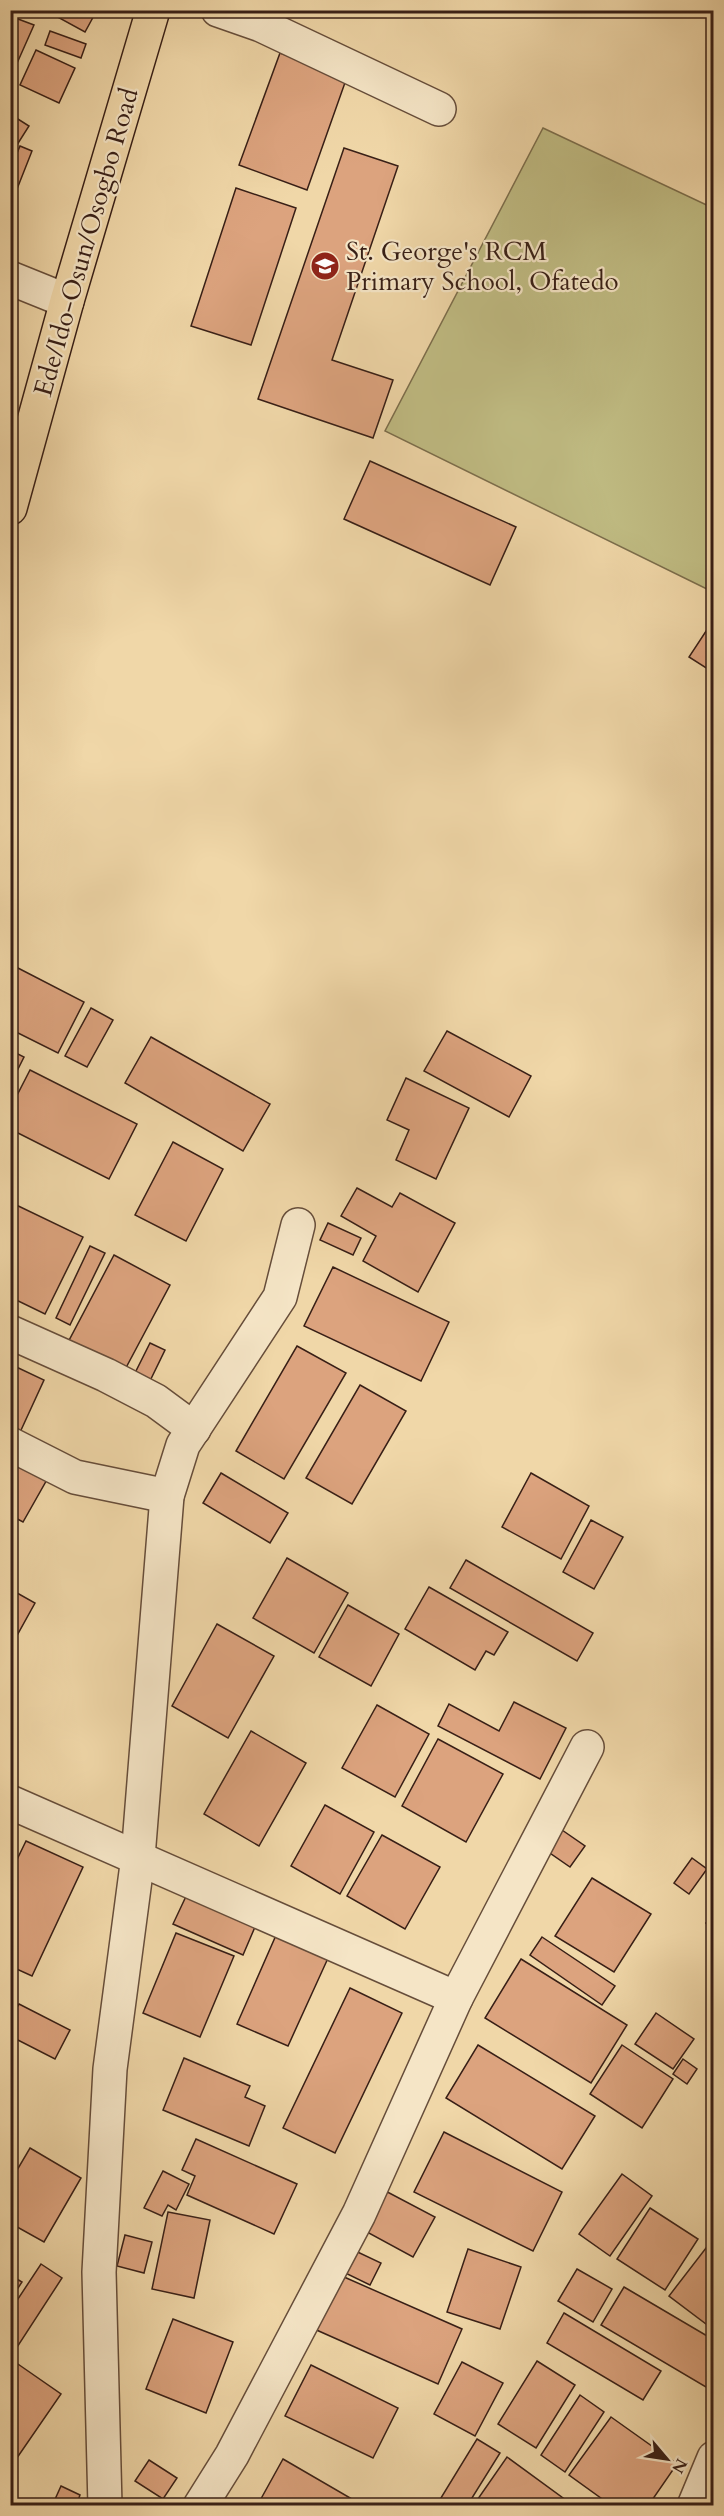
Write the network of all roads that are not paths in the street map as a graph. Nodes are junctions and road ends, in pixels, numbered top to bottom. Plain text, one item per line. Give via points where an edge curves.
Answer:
1 (153, 10) edge
2 (218, 10) edge
3 (439, 109) dead end
4 (10, 278) edge
5 (67, 301) junction
6 (10, 508) edge
7 (298, 1225) dead end
8 (10, 1332) edge
9 (194, 1429) junction
10 (10, 1444) edge
11 (167, 1496) junction
12 (587, 1747) dead end
13 (10, 1802) edge
14 (138, 1857) junction
15 (456, 1998) junction
16 (714, 2458) edge
17 (105, 2505) edge
18 (200, 2505) edge
19 (694, 2505) edge

1 - 5 main road, Ede/Ido-Osun/Osogbo Road
2 - 3 street via 261,25
4 - 5 street
5 - 6 main road, Ede/Ido-Osun/Osogbo Road
7 - 9 street via 280,1298
8 - 9 street via 156,1401
9 - 11 street via 183,1445
10 - 11 street via 75,1477
11 - 14 street
12 - 15 street
13 - 14 street
14 - 15 street
14 - 17 street via 110,2069 104,2156 99,2272
15 - 18 street via 359,2214 232,2455
16 - 19 street

